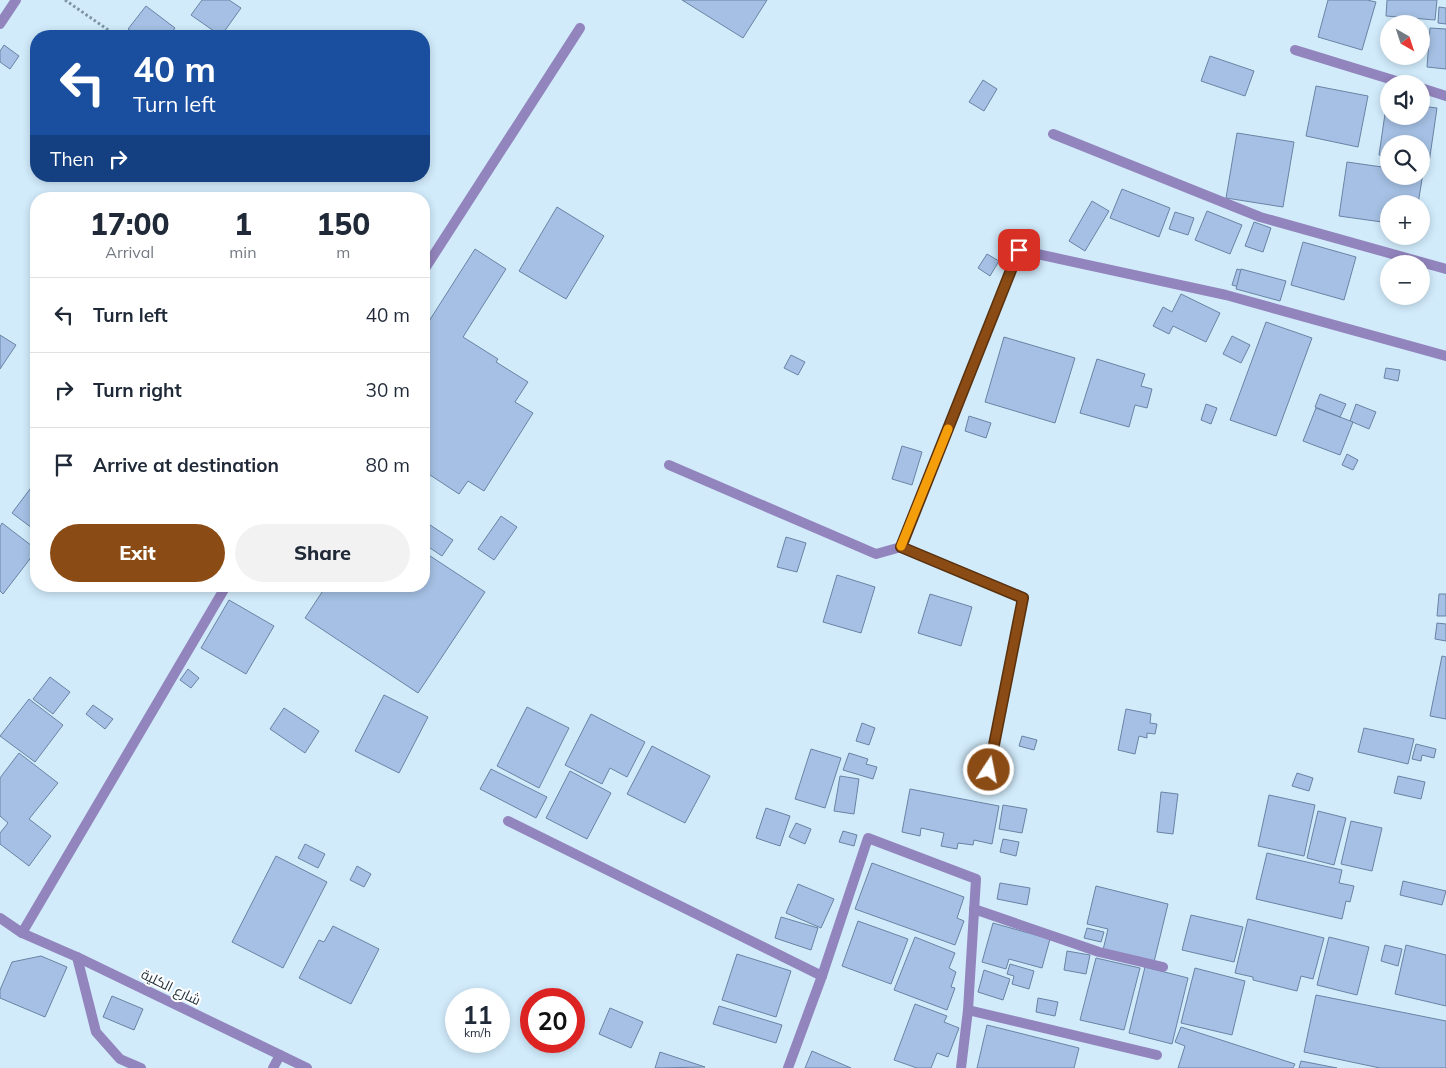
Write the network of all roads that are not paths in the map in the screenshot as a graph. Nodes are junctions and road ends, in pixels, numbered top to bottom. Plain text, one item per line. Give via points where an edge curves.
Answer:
1 (16, 0) edge
2 (0, 24) edge
3 (580, 28) dead end
4 (1295, 50) dead end
5 (1380, 76) edge
6 (1430, 91) edge
7 (1446, 96) edge
8 (1053, 134) dead end
9 (430, 261) edge
10 (1446, 269) edge
11 (1446, 356) edge
12 (669, 465) dead end
13 (901, 547) junction
14 (222, 592) edge
15 (989, 770) dead end
16 (508, 821) dead end
17 (974, 909) junction
18 (0, 918) edge
19 (22, 933) junction
20 (77, 956) junction
21 (1163, 968) dead end
22 (822, 976) junction
23 (968, 1010) junction
24 (1157, 1054) dead end
25 (280, 1055) junction
26 (141, 1068) edge
27 (273, 1068) edge
28 (307, 1068) edge
29 (788, 1068) edge
30 (961, 1068) edge

1 - 2 street
3 - 9 street
4 - 5 street
6 - 7 street
8 - 10 street via 1260,217
11 - 13 street via 1226,294 1019,250
12 - 13 street via 876,554
13 - 15 street via 1023,598
14 - 19 street
16 - 22 street
17 - 21 street via 1099,952
17 - 22 street via 976,878 868,838
17 - 23 street
18 - 19 street, شارع الكلية
19 - 20 street, شارع الكلية
20 - 25 street, شارع الكلية
20 - 26 street via 96,1032 120,1058
22 - 29 street
23 - 24 street
23 - 30 street
25 - 27 street
25 - 28 street, شارع الكلية

